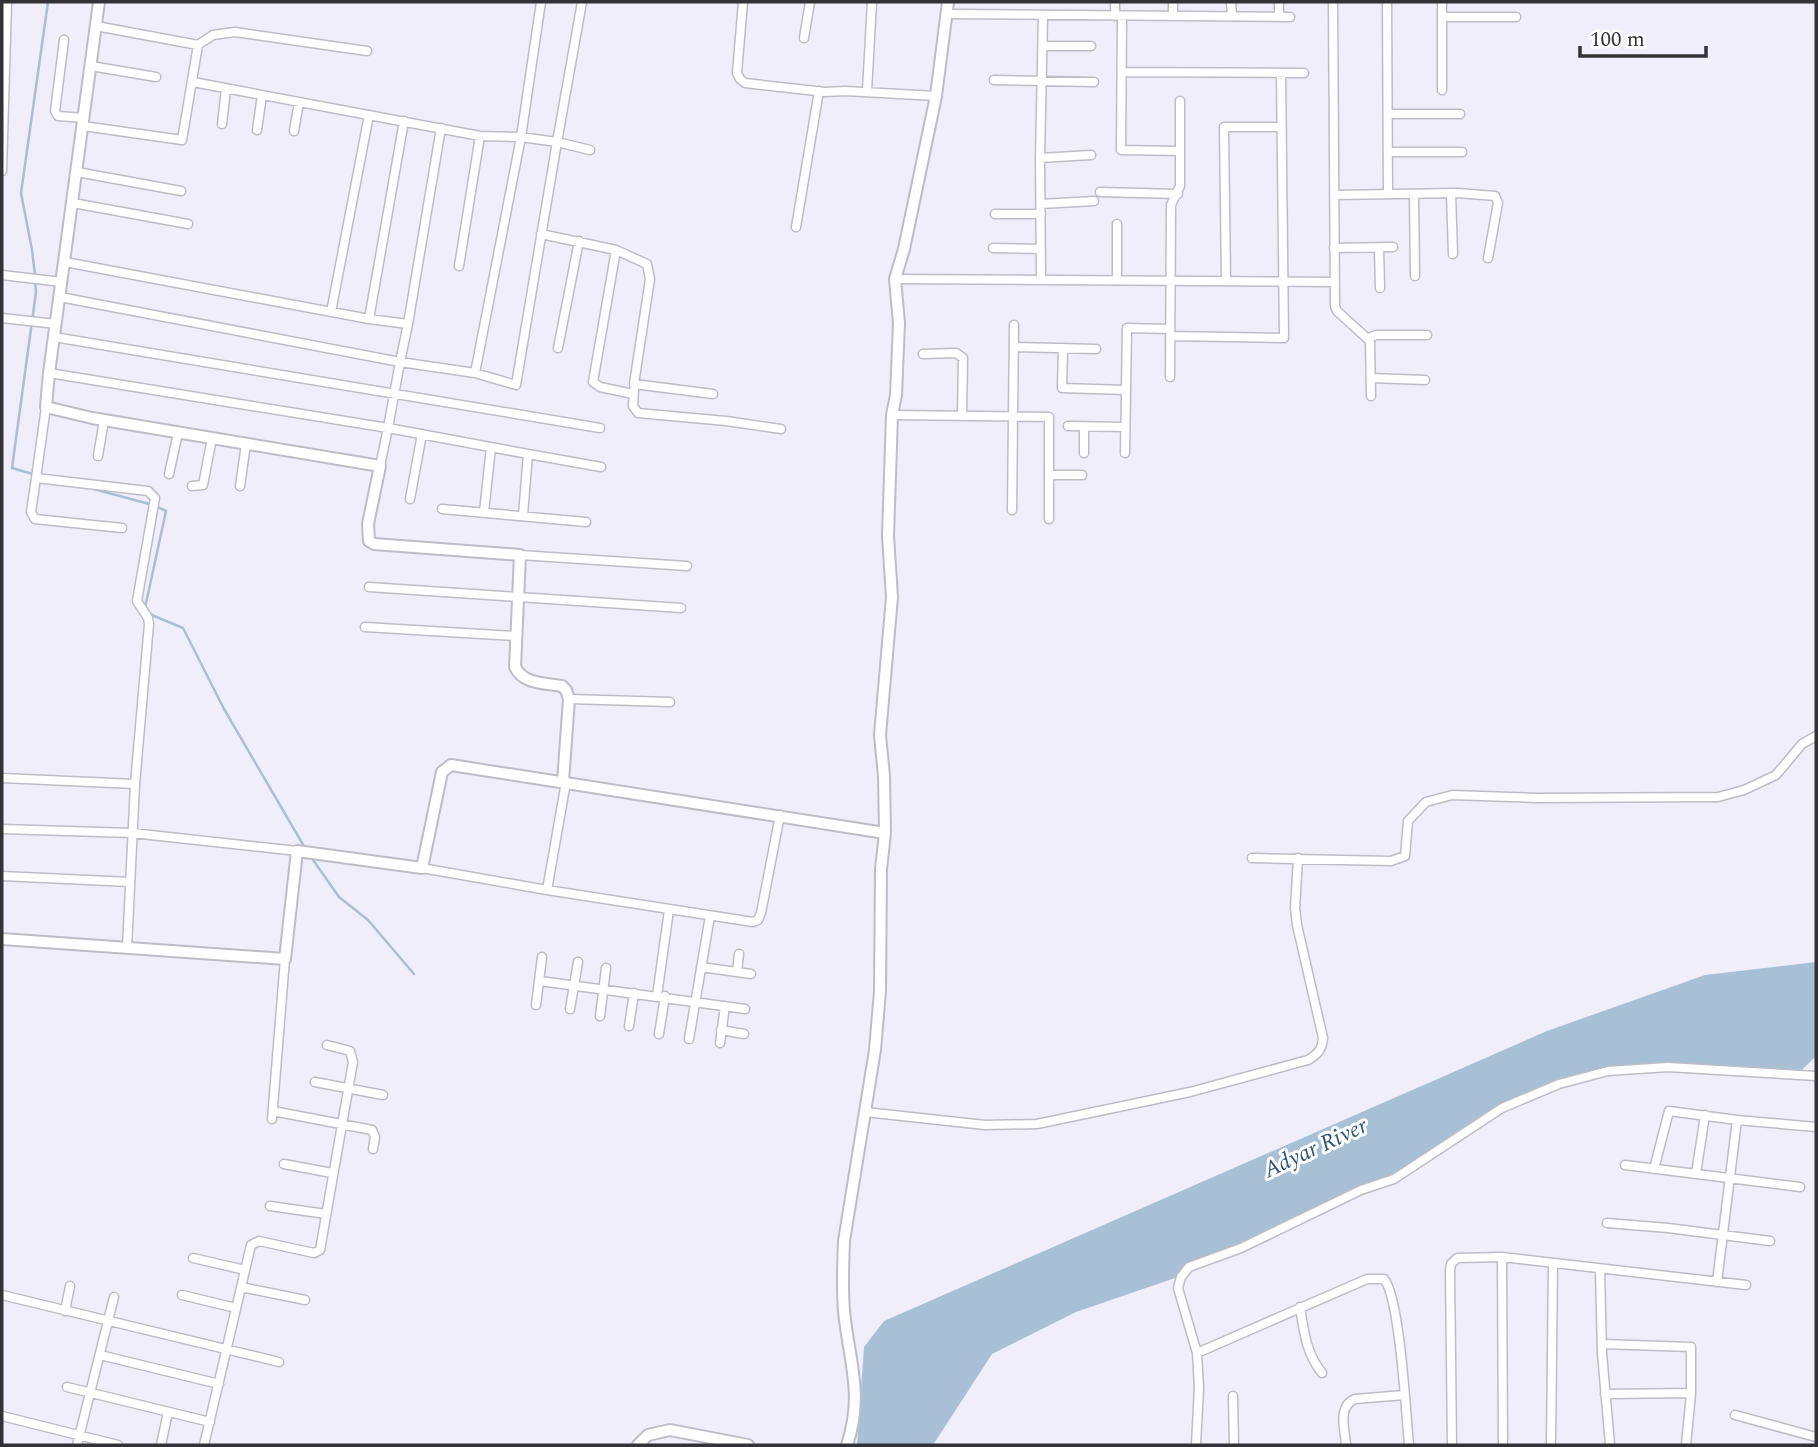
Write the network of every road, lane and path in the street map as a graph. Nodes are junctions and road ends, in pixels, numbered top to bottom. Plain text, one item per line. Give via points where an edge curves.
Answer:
1 (7, 2) edge
2 (99, 2) edge
3 (541, 2) edge
4 (582, 2) edge
5 (743, 2) edge
6 (810, 2) edge
7 (872, 2) edge
8 (948, 2) edge
9 (1115, 2) edge
10 (1173, 2) edge
11 (1231, 2) edge
12 (1279, 2) edge
13 (1333, 2) edge
14 (1387, 2) edge
15 (1442, 2) edge
16 (947, 14) junction
17 (1043, 15) junction
18 (1119, 16) junction
19 (1173, 16) junction
20 (1232, 16) junction
21 (1279, 17) junction
22 (1290, 17) dead end
23 (1442, 17) junction
24 (1516, 18) dead end
25 (96, 26) junction
26 (804, 38) dead end
27 (64, 40) dead end
28 (198, 45) junction
29 (1043, 46) junction
30 (1091, 46) dead end
31 (367, 51) dead end
32 (91, 66) junction
33 (1122, 72) junction
34 (1280, 73) junction
35 (1304, 73) dead end
36 (156, 76) dead end
37 (994, 80) dead end
38 (1042, 81) junction
39 (193, 82) junction
40 (1094, 82) dead end
41 (226, 89) junction
42 (1442, 90) dead end
43 (819, 92) junction
44 (867, 92) junction
45 (262, 95) junction
46 (936, 96) junction
47 (1180, 101) dead end
48 (299, 102) junction
49 (3, 106) edge
50 (1388, 114) junction
51 (1460, 114) dead end
52 (369, 115) junction
53 (404, 121) junction
54 (84, 122) junction
55 (222, 124) dead end
56 (1281, 127) junction
57 (441, 128) junction
58 (257, 130) dead end
59 (294, 131) dead end
60 (480, 136) junction
61 (521, 137) junction
62 (2, 140) edge
63 (557, 142) junction
64 (590, 150) dead end
65 (1180, 151) junction
66 (1388, 152) junction
67 (1462, 152) dead end
68 (1091, 155) dead end
69 (1040, 158) junction
70 (2, 171) edge
71 (77, 172) junction
72 (181, 191) dead end
73 (1100, 192) dead end
74 (1451, 193) junction
75 (1178, 194) junction
76 (1388, 194) junction
77 (1414, 194) junction
78 (1334, 195) junction
79 (1094, 201) dead end
80 (73, 203) junction
81 (1041, 204) junction
82 (995, 214) dead end
83 (1041, 214) junction
84 (188, 224) dead end
85 (1117, 224) dead end
86 (796, 227) dead end
87 (541, 234) junction
88 (579, 241) junction
89 (1393, 247) dead end
90 (993, 248) dead end
91 (1041, 248) junction
92 (1334, 248) junction
93 (1379, 248) junction
94 (616, 250) junction
95 (1453, 254) dead end
96 (1488, 258) dead end
97 (65, 262) junction
98 (459, 266) dead end
99 (2, 275) edge
100 (1415, 276) dead end
101 (895, 278) junction
102 (1041, 280) junction
103 (1117, 281) junction
104 (1171, 281) junction
105 (1226, 281) junction
106 (62, 282) junction
107 (1283, 282) junction
108 (1334, 282) junction
109 (1380, 288) dead end
110 (60, 297) junction
111 (331, 312) junction
112 (2, 318) edge
113 (369, 319) junction
114 (56, 324) junction
115 (408, 324) junction
116 (1014, 324) dead end
117 (1170, 333) junction
118 (1427, 335) dead end
119 (54, 337) junction
120 (1369, 338) junction
121 (1014, 347) junction
122 (558, 348) dead end
123 (1063, 348) junction
124 (1096, 349) dead end
125 (923, 354) dead end
126 (400, 362) junction
127 (49, 373) junction
128 (475, 373) junction
129 (1170, 377) dead end
130 (1371, 378) junction
131 (1425, 380) dead end
132 (634, 389) junction
133 (1126, 390) junction
134 (395, 394) junction
135 (713, 394) dead end
136 (1371, 396) dead end
137 (46, 407) junction
138 (892, 415) junction
139 (962, 416) junction
140 (1013, 417) junction
141 (104, 420) junction
142 (1068, 426) dead end
143 (1084, 426) junction
144 (1125, 427) junction
145 (388, 428) junction
146 (600, 428) dead end
147 (781, 429) dead end
148 (178, 433) junction
149 (422, 434) junction
150 (212, 438) junction
151 (246, 444) junction
152 (491, 447) junction
153 (528, 453) junction
154 (1084, 453) dead end
155 (1125, 453) dead end
156 (98, 456) dead end
157 (380, 466) junction
158 (601, 467) dead end
159 (169, 474) dead end
160 (1049, 475) junction
161 (1082, 475) dead end
162 (36, 478) junction
163 (192, 486) dead end
164 (240, 486) dead end
165 (410, 499) dead end
166 (442, 509) dead end
167 (1012, 510) dead end
168 (484, 512) junction
169 (523, 515) junction
170 (1049, 519) dead end
171 (586, 522) dead end
172 (122, 528) dead end
173 (520, 555) junction
174 (687, 566) dead end
175 (369, 587) dead end
176 (518, 597) junction
177 (681, 608) dead end
178 (365, 627) dead end
179 (515, 636) junction
180 (569, 699) junction
181 (670, 702) dead end
182 (1816, 736) edge
183 (2, 778) edge
184 (564, 781) junction
185 (135, 784) junction
186 (780, 815) junction
187 (2, 829) edge
188 (132, 833) junction
189 (885, 833) junction
190 (297, 851) junction
191 (1252, 858) dead end
192 (1298, 858) junction
193 (422, 868) junction
194 (2, 876) edge
195 (130, 882) junction
196 (547, 890) junction
197 (669, 910) junction
198 (710, 916) junction
199 (2, 939) edge
200 (127, 948) junction
201 (739, 954) dead end
202 (542, 957) dead end
203 (285, 959) junction
204 (578, 962) dead end
205 (701, 967) junction
206 (606, 968) dead end
207 (737, 972) junction
208 (751, 974) dead end
209 (540, 981) junction
210 (574, 985) junction
211 (603, 988) junction
212 (634, 993) junction
213 (661, 996) junction
214 (695, 1001) junction
215 (536, 1006) dead end
216 (725, 1006) junction
217 (570, 1009) dead end
218 (745, 1009) dead end
219 (600, 1016) dead end
220 (629, 1026) dead end
221 (721, 1030) junction
222 (659, 1034) dead end
223 (744, 1034) dead end
224 (689, 1039) dead end
225 (720, 1043) dead end
226 (327, 1045) dead end
227 (1816, 1076) edge
228 (315, 1082) dead end
229 (348, 1088) junction
230 (383, 1095) dead end
231 (865, 1112) junction
232 (1705, 1115) junction
233 (1737, 1120) junction
234 (342, 1125) junction
235 (1816, 1126) edge
236 (373, 1149) dead end
237 (284, 1164) dead end
238 (1625, 1165) dead end
239 (1654, 1169) junction
240 (332, 1173) junction
241 (1696, 1174) junction
242 (1729, 1179) junction
243 (1800, 1187) dead end
244 (270, 1206) dead end
245 (326, 1214) junction
246 (1607, 1223) dead end
247 (1723, 1235) junction
248 (1770, 1241) dead end
249 (1502, 1257) junction
250 (192, 1258) dead end
251 (1553, 1263) junction
252 (245, 1270) junction
253 (1600, 1270) junction
254 (1717, 1282) junction
255 (1746, 1285) dead end
256 (70, 1286) dead end
257 (241, 1286) junction
258 (2, 1295) edge
259 (182, 1295) dead end
260 (114, 1297) dead end
261 (304, 1300) dead end
262 (1300, 1307) junction
263 (236, 1308) junction
264 (65, 1311) junction
265 (108, 1321) junction
266 (1602, 1344) junction
267 (226, 1351) junction
268 (1197, 1353) junction
269 (100, 1355) junction
270 (279, 1362) dead end
271 (1322, 1373) dead end
272 (219, 1384) junction
273 (67, 1387) dead end
274 (90, 1393) junction
275 (1690, 1393) junction
276 (1605, 1394) junction
277 (1404, 1395) junction
278 (1233, 1396) dead end
279 (168, 1412) junction
280 (1735, 1415) dead end
281 (2, 1416) edge
282 (210, 1422) junction
283 (80, 1435) junction
284 (1816, 1437) edge
285 (78, 1445) edge
286 (118, 1445) edge
287 (161, 1445) edge
288 (204, 1445) edge
289 (638, 1445) edge
290 (748, 1445) edge
291 (847, 1445) edge
292 (1196, 1445) edge
293 (1234, 1445) edge
294 (1346, 1445) edge
295 (1409, 1445) edge
296 (1452, 1445) edge
297 (1503, 1445) edge
298 (1551, 1445) edge
299 (1610, 1445) edge
300 (1686, 1445) edge

1 - 49 street
2 - 25 street
3 - 61 street
4 - 63 street
5 - 43 street via 740,79
6 - 26 street
7 - 44 street
8 - 16 street
9 - 18 street
10 - 19 street
11 - 20 street
12 - 21 street
13 - 78 street
14 - 50 street
15 - 23 street
16 - 17 street
16 - 46 street
17 - 18 street
17 - 29 street
18 - 19 street
18 - 33 street
19 - 20 street
20 - 21 street
21 - 22 street
23 - 24 street
23 - 42 street
25 - 28 street
25 - 32 street
27 - 54 street via 55,111 58,116
28 - 31 street via 213,35 235,32
28 - 39 street
29 - 30 street
29 - 38 street
32 - 36 street
32 - 54 street
33 - 34 street
33 - 65 street via 1121,150
34 - 35 street
34 - 56 street
37 - 38 street
38 - 40 street
38 - 69 street
39 - 41 street
39 - 54 street via 182,141
41 - 45 street
41 - 55 street
43 - 44 street
43 - 86 street
44 - 46 street
45 - 48 street
45 - 58 street
46 - 101 street
47 - 65 street
48 - 52 street
48 - 59 street
49 - 62 street
50 - 51 street
50 - 66 street
52 - 53 street
52 - 111 street
53 - 57 street
53 - 113 street
54 - 71 street
56 - 105 street via 1224,127
56 - 107 street
57 - 60 street
57 - 115 street
60 - 61 street
60 - 98 street
61 - 63 street
61 - 128 street
62 - 70 street
63 - 64 street
63 - 87 street
65 - 75 street
66 - 67 street
66 - 76 street
68 - 69 street
69 - 81 street
71 - 72 street
71 - 80 street
73 - 75 street
74 - 77 street
74 - 95 street
74 - 96 street via 1497,198
75 - 104 street via 1171,205
76 - 77 street
76 - 78 street
77 - 100 street
78 - 92 street
79 - 81 street
80 - 84 street
80 - 97 street
81 - 83 street
82 - 83 street
83 - 91 street
85 - 103 street
87 - 88 street
87 - 128 street via 516,385
88 - 94 street
88 - 122 street
89 - 93 street
90 - 91 street
91 - 102 street
92 - 93 street
92 - 108 street
93 - 109 street
94 - 132 street via 650,269
94 - 132 street via 593,382 600,387
97 - 106 street
97 - 111 street
99 - 106 street
101 - 102 street
101 - 138 street via 899,323
102 - 103 street
103 - 104 street
104 - 105 street
104 - 117 street
105 - 107 street
106 - 110 street
107 - 108 street
107 - 117 street via 1284,338
108 - 120 street via 1338,312
110 - 114 street
110 - 126 street
111 - 113 street
112 - 114 street
113 - 115 street
114 - 119 street
115 - 126 street
116 - 121 street
117 - 129 street
117 - 133 street via 1126,328
118 - 120 street
119 - 127 street
119 - 134 street
120 - 130 street
121 - 123 street
121 - 140 street
123 - 124 street
123 - 133 street via 1062,388
125 - 139 street via 956,353 963,358
126 - 128 street
126 - 134 street
127 - 137 street
127 - 145 street
130 - 131 street
130 - 136 street
132 - 135 street
132 - 147 street via 633,406 638,412
133 - 144 street
134 - 145 street
134 - 146 street
137 - 141 street
137 - 162 street
138 - 139 street
138 - 189 street via 888,536 892,597 880,735
139 - 140 street
140 - 160 street via 1049,417
140 - 167 street
141 - 148 street
141 - 156 street
142 - 143 street
143 - 144 street
143 - 154 street
144 - 155 street
145 - 149 street
145 - 157 street
148 - 150 street
148 - 159 street
149 - 152 street
149 - 165 street
150 - 151 street
150 - 163 street via 203,485
151 - 157 street
151 - 164 street
152 - 153 street
152 - 168 street
153 - 158 street
153 - 169 street
157 - 173 street via 369,541
160 - 161 street
160 - 170 street
162 - 172 street via 31,512 35,519
162 - 185 street via 148,491 155,498 137,601 149,624
166 - 168 street
168 - 169 street
169 - 171 street
173 - 174 street
173 - 176 street
175 - 176 street
176 - 177 street
176 - 179 street
178 - 179 street
179 - 180 street via 519,675 562,686
180 - 181 street
180 - 184 street
182 - 192 street via 1802,744 1776,775 1718,797 1452,794 1426,802 1408,821 1405,856 1391,861
183 - 185 street
184 - 186 street
184 - 193 street via 459,765 445,768
184 - 196 street
185 - 188 street
186 - 189 street
186 - 198 street via 758,920
187 - 188 street
188 - 190 street
188 - 195 street
189 - 231 street via 880,991
190 - 193 street
190 - 203 street
191 - 192 street
192 - 231 street via 1296,916 1323,1038 1317,1055 1190,1092 1037,1124 985,1125
193 - 196 street
194 - 195 street
195 - 200 street
196 - 197 street
197 - 198 street
197 - 213 street
198 - 205 street
199 - 200 street
200 - 203 street
201 - 207 street
202 - 209 street
203 - 234 street via 273,1115
204 - 210 street
205 - 207 street
205 - 214 street
206 - 211 street
207 - 208 street
209 - 210 street
209 - 215 street
210 - 211 street
210 - 217 street
211 - 212 street
211 - 219 street
212 - 213 street
212 - 220 street
213 - 214 street
213 - 222 street
214 - 216 street
214 - 224 street
216 - 218 street
216 - 221 street
221 - 223 street
221 - 225 street
226 - 229 street via 353,1055
227 - 268 street via 1637,1068 1608,1071 1524,1097 1394,1179 1189,1268 1178,1289
228 - 229 street
229 - 230 street
229 - 234 street
231 - 291 street via 842,1280 856,1387
232 - 233 street
232 - 239 street via 1669,1111
232 - 241 street
233 - 235 street
233 - 242 street
234 - 236 street via 374,1132
234 - 240 street
237 - 240 street
238 - 239 street
239 - 241 street
240 - 245 street
241 - 242 street
242 - 243 street
242 - 247 street
244 - 245 street
245 - 252 street via 318,1253 259,1241 251,1245
246 - 247 street
247 - 248 street
247 - 254 street
249 - 251 street
249 - 296 street via 1457,1258 1451,1264
249 - 297 street
250 - 252 street
251 - 253 street
251 - 298 street
252 - 257 street
253 - 254 street
253 - 266 street
254 - 255 street
256 - 264 street
257 - 261 street
257 - 263 street
258 - 264 street
259 - 263 street
260 - 265 street
262 - 268 street
262 - 271 street via 1307,1348
262 - 277 street via 1367,1279 1384,1279 1391,1294
263 - 267 street
264 - 265 street
265 - 267 street
265 - 269 street
266 - 275 street via 1691,1347
266 - 276 street
267 - 270 street
267 - 272 street
268 - 292 street
269 - 272 street
269 - 274 street
272 - 282 street
273 - 274 street
274 - 279 street
274 - 283 street
275 - 276 street
275 - 300 street
276 - 299 street
277 - 294 street via 1349,1401 1343,1416
277 - 295 street
278 - 293 street
279 - 282 street
279 - 287 street
280 - 284 street
281 - 283 street
282 - 288 street
283 - 285 street
283 - 286 street
289 - 290 street via 648,1435 670,1430

